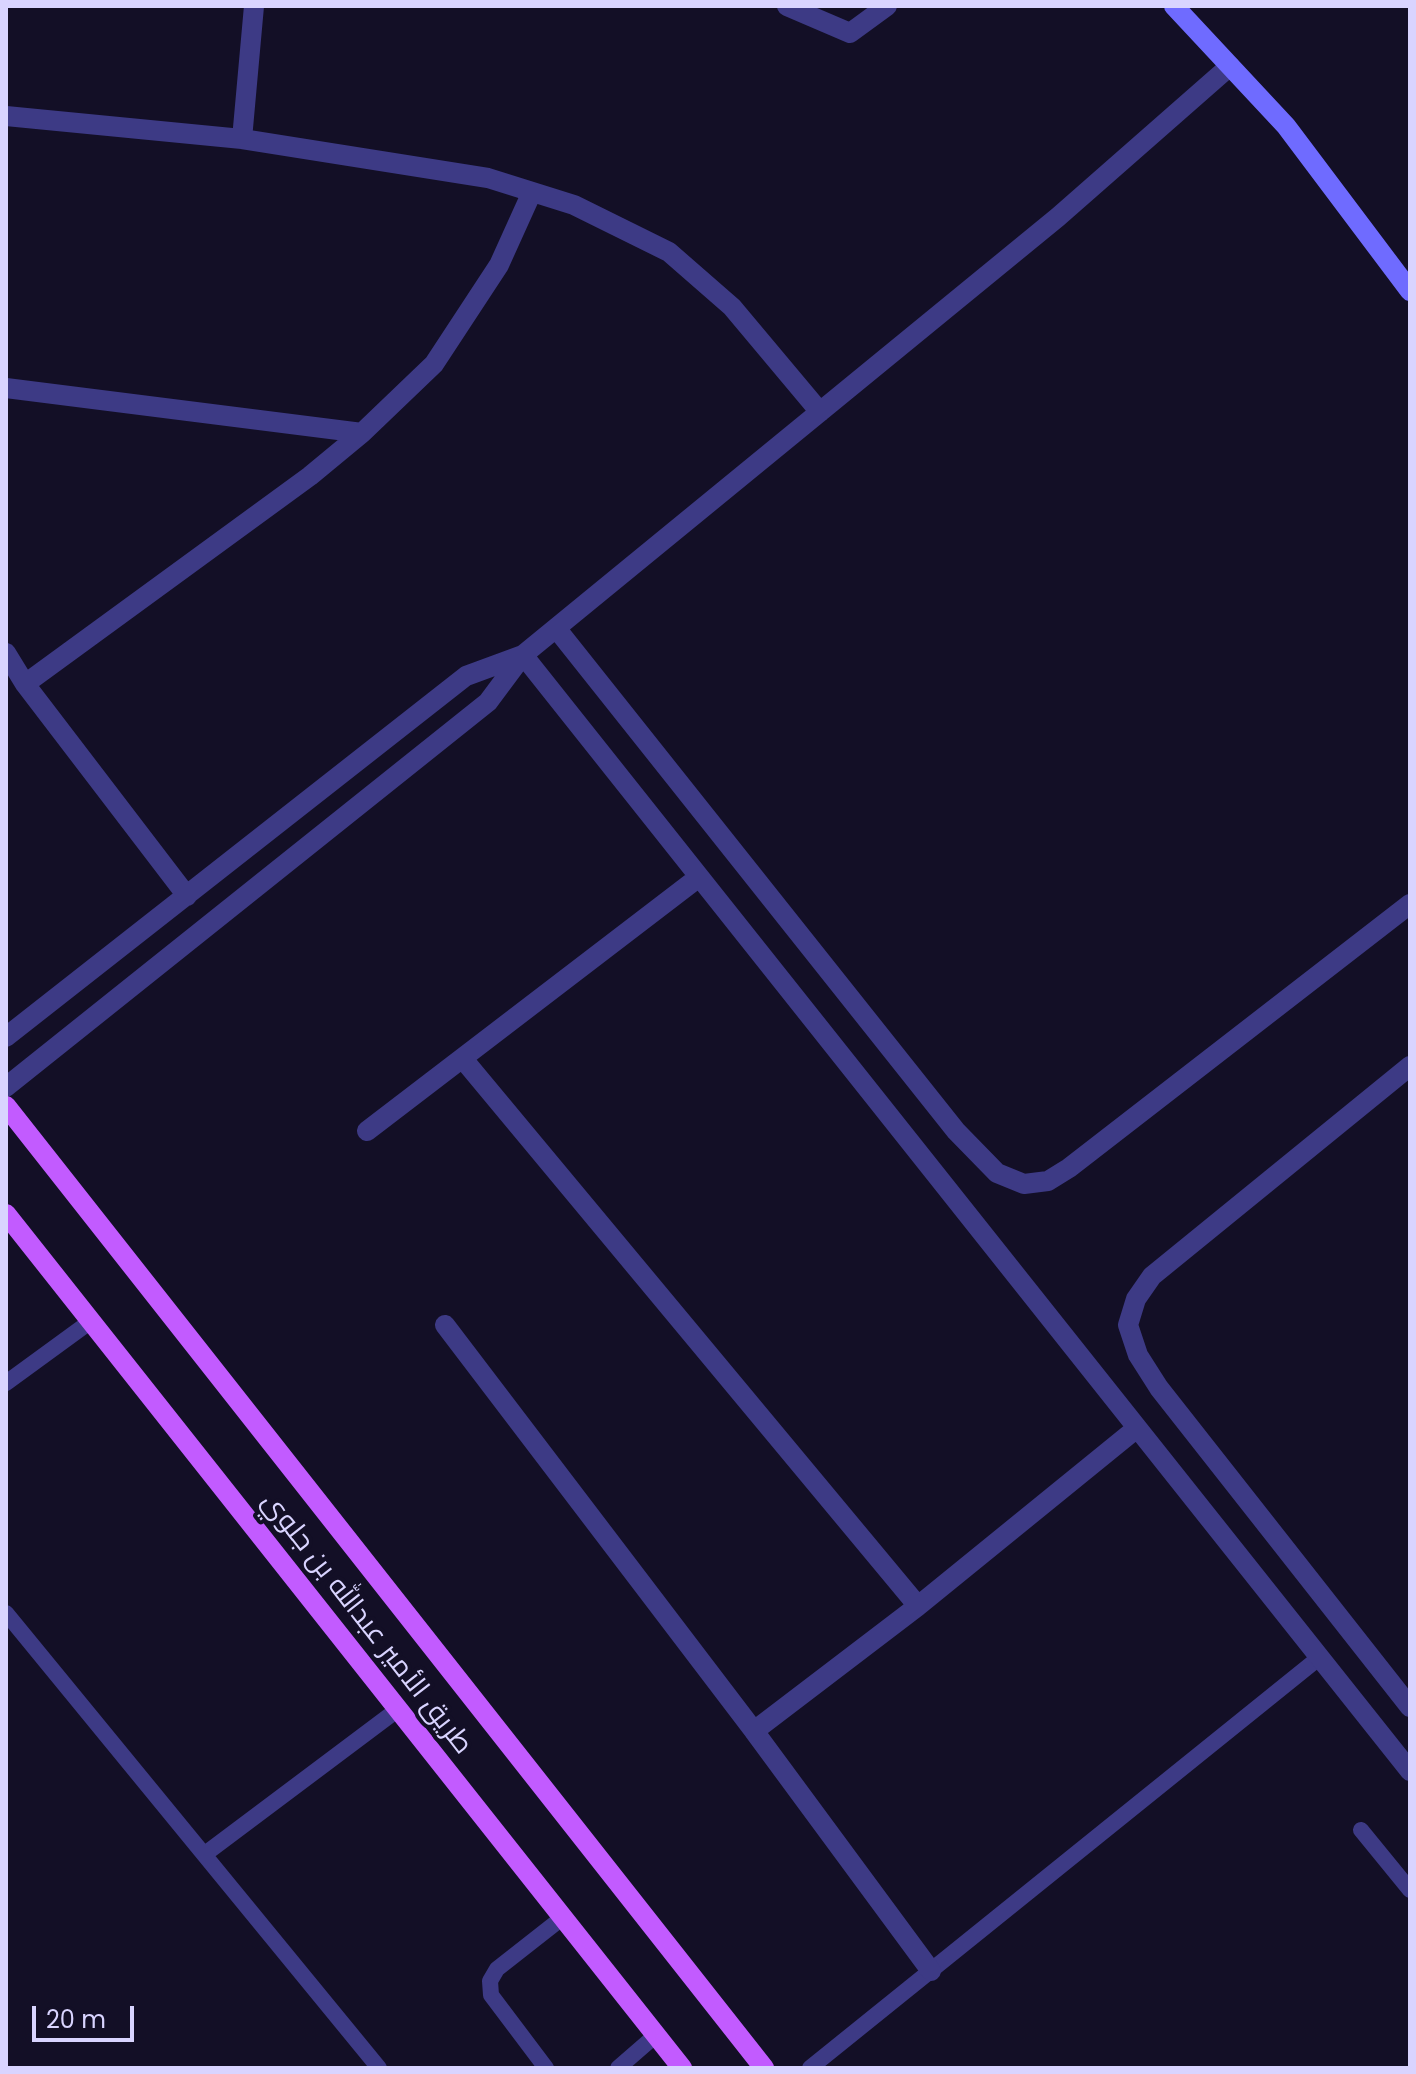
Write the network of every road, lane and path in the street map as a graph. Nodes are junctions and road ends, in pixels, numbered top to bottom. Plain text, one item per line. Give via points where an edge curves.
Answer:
1 (254, 6) edge
2 (787, 6) edge
3 (887, 6) edge
4 (1174, 6) edge
5 (1230, 66) junction
6 (6, 116) edge
7 (242, 139) junction
8 (532, 192) junction
9 (1410, 291) edge
10 (6, 388) edge
11 (820, 412) junction
12 (362, 433) junction
13 (556, 628) junction
14 (6, 653) edge
15 (523, 655) junction
16 (25, 684) junction
17 (699, 877) junction
18 (187, 896) junction
19 (1410, 904) edge
20 (6, 1037) edge
21 (463, 1059) junction
22 (1410, 1066) edge
23 (6, 1087) edge
24 (6, 1106) edge
25 (367, 1131) dead end
26 (6, 1214) edge
27 (91, 1321) junction
28 (445, 1325) dead end
29 (6, 1383) edge
30 (1137, 1428) junction
31 (918, 1606) junction
32 (6, 1613) edge
33 (1320, 1657) junction
34 (1410, 1707) edge
35 (397, 1710) junction
36 (754, 1731) junction
37 (1410, 1771) edge
38 (1361, 1830) dead end
39 (205, 1854) junction
40 (1410, 1890) edge
41 (562, 1918) junction
42 (931, 1971) junction
43 (656, 2035) junction
44 (379, 2068) edge
45 (546, 2068) edge
46 (618, 2068) edge
47 (682, 2068) edge
48 (764, 2068) edge
49 (810, 2068) edge

1 - 7 street
2 - 3 street via 850,33
4 - 5 street
5 - 9 street via 1286,126
5 - 11 street via 1058,217
6 - 7 street
7 - 8 street via 488,178
8 - 11 street via 574,205 669,252 732,307
8 - 12 street via 499,265 434,364
10 - 12 street
11 - 13 street
12 - 16 street
13 - 15 street
13 - 19 street via 956,1131 997,1173 1024,1184 1048,1181 1069,1168
14 - 16 street
15 - 17 street
15 - 18 street via 466,676
15 - 23 street via 488,702
16 - 18 street
17 - 21 street
17 - 30 street
18 - 20 street
21 - 25 street
21 - 31 street
22 - 34 street via 1152,1276 1136,1299 1128,1325 1138,1355 1159,1388
24 - 48 main road
26 - 27 main road, طريق الأمير عبدالله بن جلوي
27 - 29 lane
27 - 35 main road, طريق الأمير عبدالله بن جلوي
28 - 36 street
30 - 31 street
30 - 33 street
31 - 36 street
32 - 39 lane
33 - 37 street
33 - 42 lane
35 - 39 lane
35 - 41 main road, طريق الأمير عبدالله بن جلوي
36 - 42 street
38 - 40 lane
39 - 44 lane
41 - 43 main road, طريق الأمير عبدالله بن جلوي
41 - 45 lane via 497,1969 490,1981 491,1995
42 - 49 lane
43 - 46 lane
43 - 47 main road, طريق الأمير عبدالله بن جلوي

